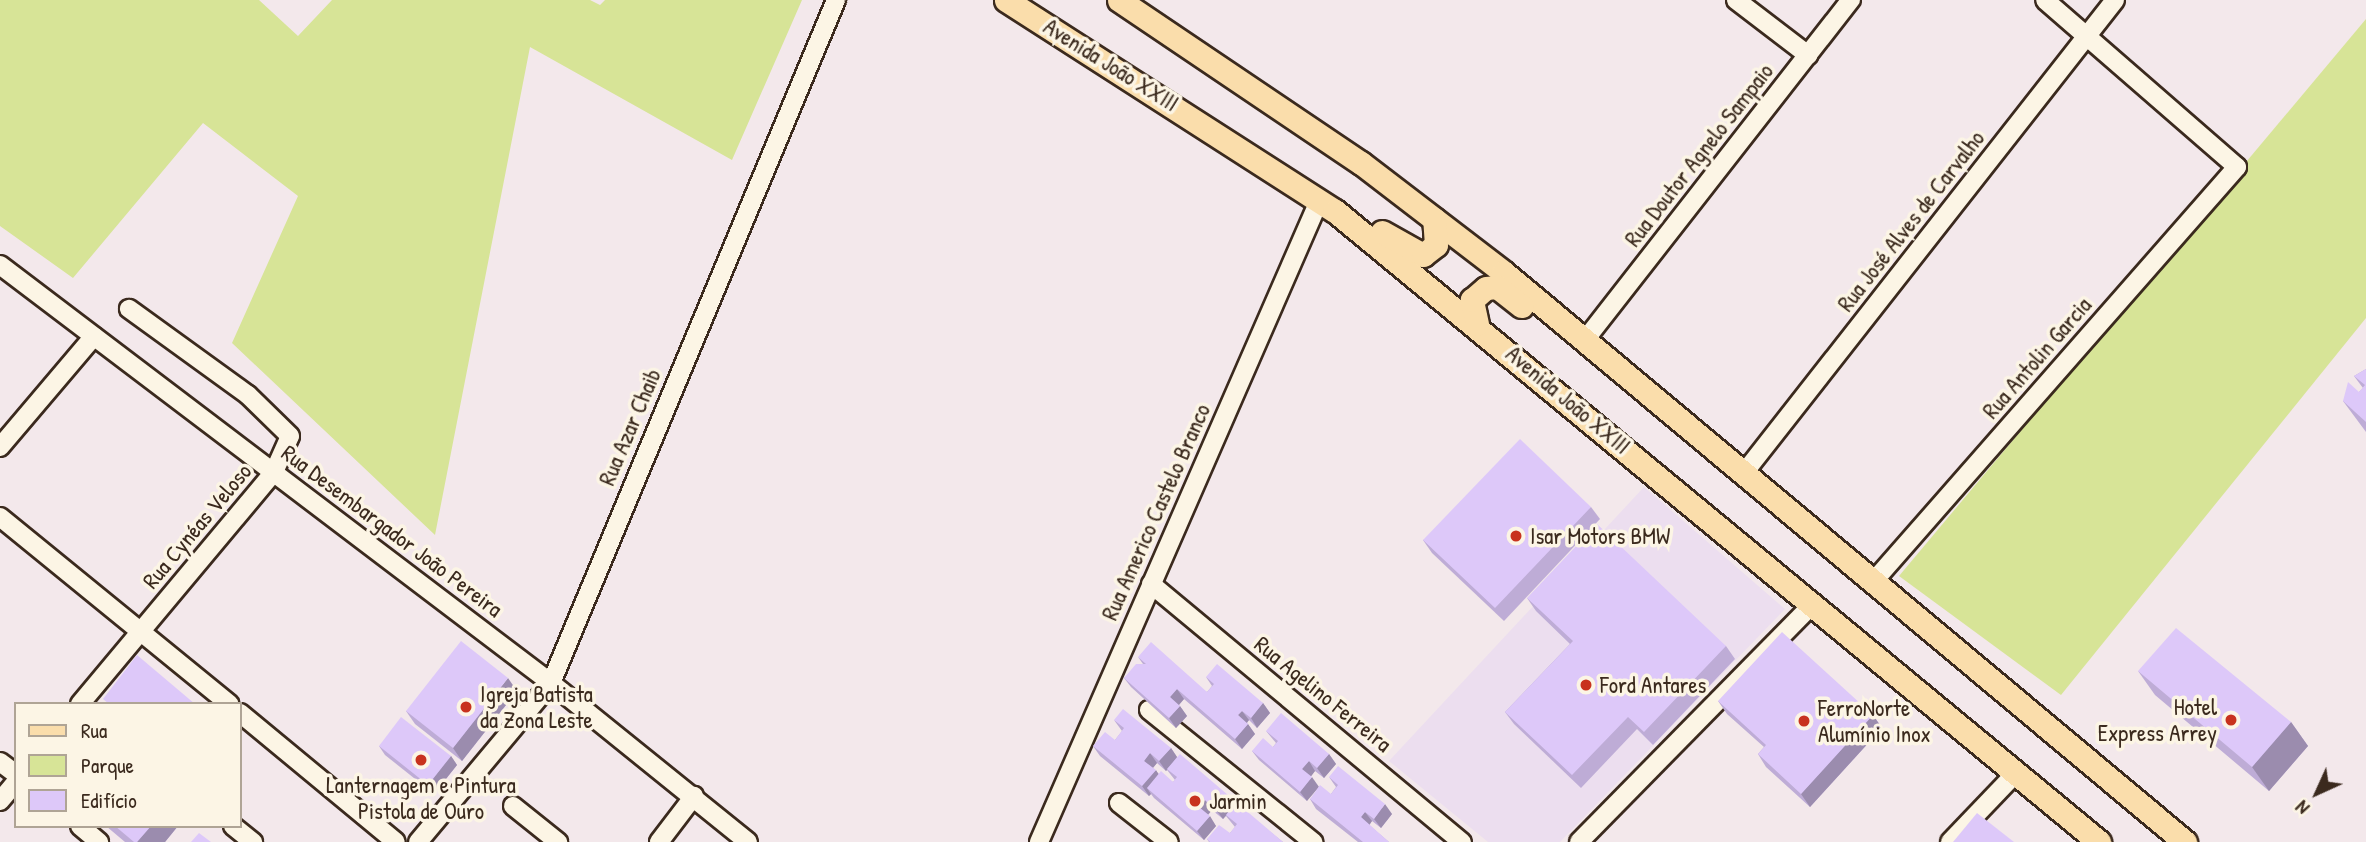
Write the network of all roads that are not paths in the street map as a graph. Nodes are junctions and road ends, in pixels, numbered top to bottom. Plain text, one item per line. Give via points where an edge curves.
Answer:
1 (836, 0) edge
2 (1006, 0) edge
3 (1119, 0) edge
4 (1736, 0) edge
5 (1851, 0) edge
6 (2045, 0) edge
7 (2116, 0) edge
8 (2088, 36) junction
9 (1808, 55) junction
10 (1327, 206) junction
11 (1434, 219) junction
12 (0, 265) edge
13 (129, 309) dead end
14 (1477, 324) junction
15 (94, 336) junction
16 (1585, 340) junction
17 (0, 447) edge
18 (274, 471) junction
19 (1744, 473) junction
20 (0, 517) edge
21 (1873, 582) junction
22 (1151, 584) junction
23 (1812, 605) junction
24 (141, 631) junction
25 (551, 683) junction
26 (82, 702) edge
27 (227, 702) edge
28 (1149, 710) edge
29 (242, 715) edge
30 (2015, 774) junction
31 (14, 784) edge
32 (694, 796) junction
33 (0, 801) edge
34 (1119, 803) dead end
35 (513, 806) dead end
36 (82, 828) edge
37 (236, 828) edge
38 (99, 842) edge
39 (253, 842) edge
40 (396, 842) edge
41 (418, 842) edge
42 (558, 842) edge
43 (659, 842) edge
44 (748, 842) edge
45 (1039, 842) edge
46 (1169, 842) edge
47 (1313, 842) edge
48 (1462, 842) edge
49 (1579, 842) edge
50 (1950, 842) edge
51 (2099, 842) edge
52 (2185, 842) edge

1 - 25 street, Rua Azar Chaib
2 - 10 main road, Avenida João XXIII
3 - 11 main road
4 - 9 street
5 - 9 street, Rua Doutor Agnelo Sampaio
6 - 8 street
7 - 8 street, Rua José Alves de Carvalho
8 - 19 street, Rua José Alves de Carvalho
8 - 21 street, Rua Antolin Garcia via 2237,167
9 - 16 street, Rua Doutor Agnelo Sampaio
10 - 11 main road via 1423,255 1436,245
10 - 14 main road, Avenida João XXIII
10 - 22 street, Rua Americo Castelo Branco
11 - 16 main road
12 - 15 street, Rua Desembargador João Pereira
13 - 18 street, Rua Cynéas Veloso via 248,395 290,436
14 - 16 main road via 1472,300 1497,287 1550,326
14 - 23 main road, Avenida João XXIII
15 - 17 street
15 - 18 street, Rua Desembargador João Pereira
16 - 19 main road
18 - 24 street, Rua Cynéas Veloso
18 - 25 street, Rua Desembargador João Pereira
19 - 21 main road
20 - 24 street
21 - 52 main road
22 - 45 street, Rua Americo Castelo Branco
22 - 48 street, Rua Agelino Ferreira
23 - 30 main road, Avenida João XXIII
23 - 49 street
24 - 26 street, Rua Cynéas Veloso
24 - 27 street
25 - 32 street, Rua Desembargador João Pereira
25 - 41 street, Rua Azar Chaib
28 - 47 street
29 - 40 street
30 - 50 street
30 - 51 main road, Avenida João XXIII
31 - 33 street
32 - 43 street
32 - 44 street, Rua Desembargador João Pereira
34 - 46 street
35 - 42 street
36 - 38 street
37 - 39 street

